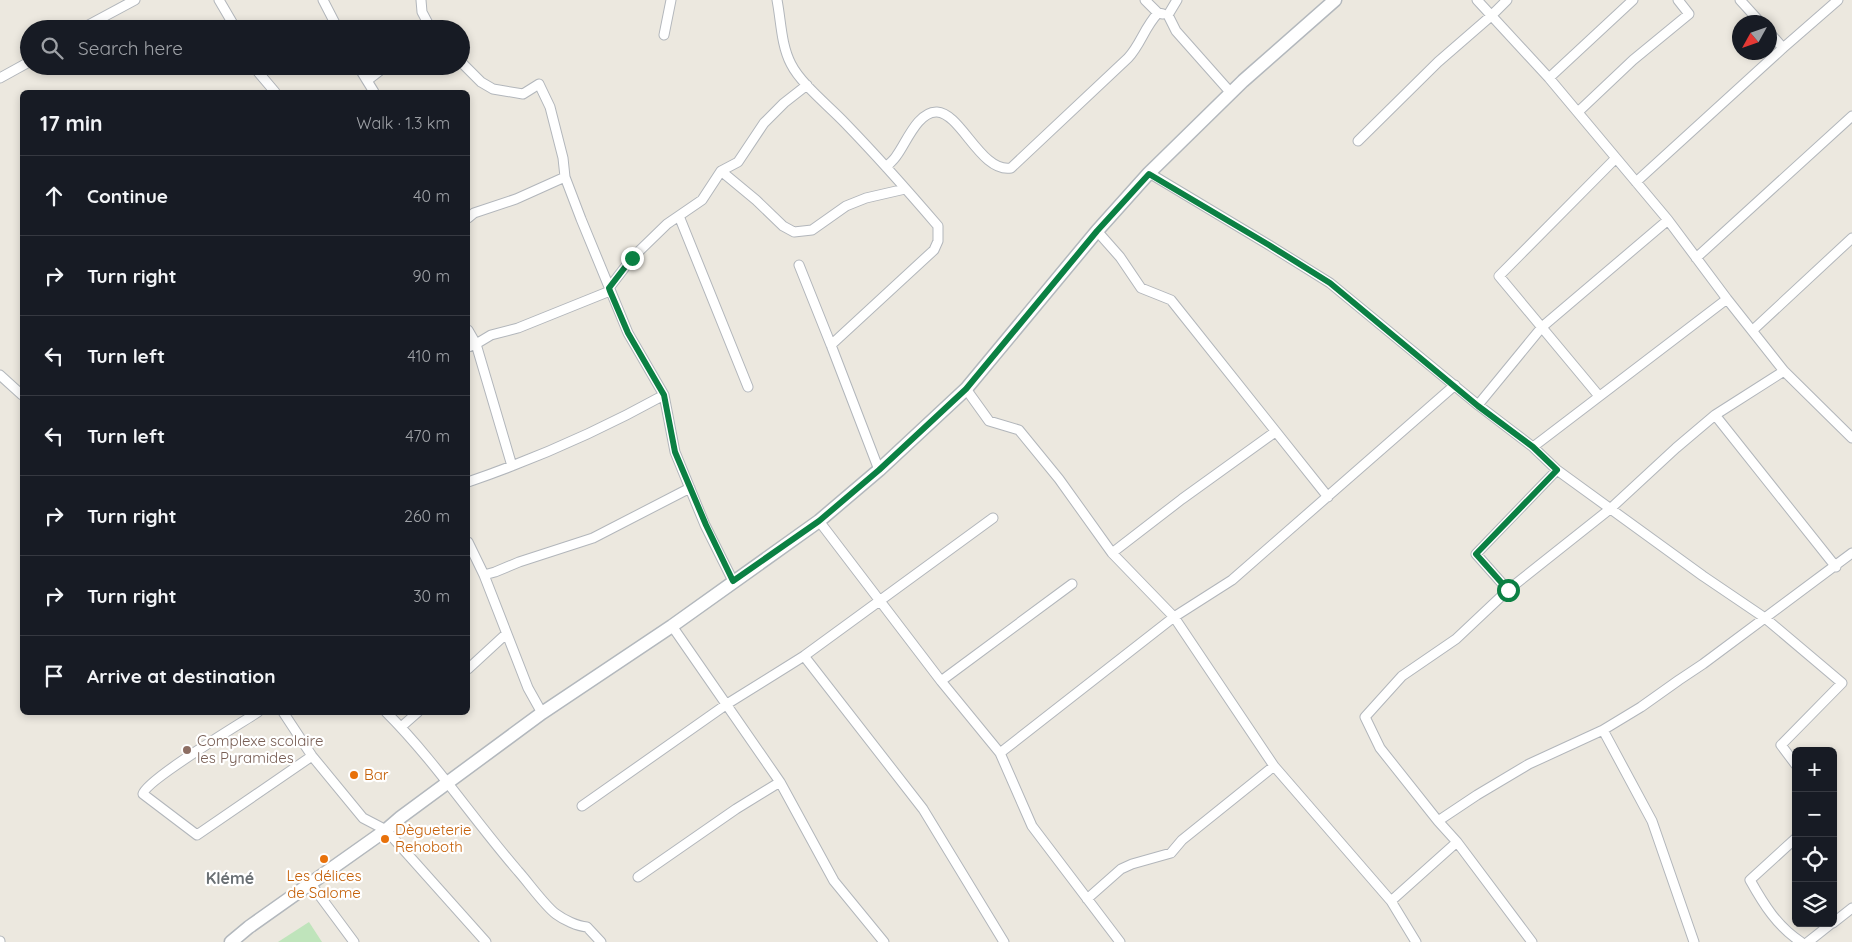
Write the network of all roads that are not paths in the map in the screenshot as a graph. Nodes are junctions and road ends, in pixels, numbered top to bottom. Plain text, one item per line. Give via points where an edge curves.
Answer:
1 (135, 0) edge
2 (219, 0) edge
3 (323, 0) edge
4 (420, 0) edge
5 (671, 0) edge
6 (777, 0) edge
7 (1144, 0) edge
8 (1177, 0) edge
9 (1335, 0) edge
10 (1477, 0) edge
11 (1507, 0) edge
12 (1633, 0) edge
13 (1678, 0) edge
14 (1740, 0) edge
15 (1838, 0) edge
16 (1158, 13) junction
17 (1168, 15) junction
18 (1754, 15) edge
19 (1491, 16) junction
20 (98, 20) edge
21 (231, 20) edge
22 (333, 20) edge
23 (426, 20) edge
24 (664, 36) dead end
25 (1777, 42) edge
26 (1782, 48) junction
27 (20, 67) edge
28 (470, 71) edge
29 (261, 75) edge
30 (363, 75) edge
31 (380, 75) edge
32 (0, 78) edge
33 (1550, 78) junction
34 (807, 85) junction
35 (370, 89) edge
36 (273, 90) edge
37 (1231, 93) junction
38 (1578, 112) junction
39 (1852, 116) edge
40 (1358, 142) dead end
41 (1616, 158) junction
42 (886, 167) junction
43 (721, 171) junction
44 (1149, 174) junction
45 (565, 177) junction
46 (1636, 182) junction
47 (905, 189) junction
48 (470, 216) edge
49 (679, 216) junction
50 (1668, 220) junction
51 (1097, 231) junction
52 (1852, 238) edge
53 (1696, 258) junction
54 (799, 265) dead end
55 (610, 290) junction
56 (1726, 299) junction
57 (1542, 327) junction
58 (1752, 330) junction
59 (472, 345) edge
60 (831, 345) junction
61 (1784, 371) junction
62 (0, 375) edge
63 (1455, 385) junction
64 (748, 387) dead end
65 (966, 389) junction
66 (20, 393) edge
67 (664, 395) junction
68 (1599, 396) junction
69 (1478, 406) junction
70 (1714, 415) junction
71 (1275, 432) junction
72 (1852, 438) edge
73 (1533, 447) junction
74 (512, 466) junction
75 (879, 470) junction
76 (1557, 470) junction
77 (470, 481) edge
78 (690, 488) junction
79 (1328, 497) junction
80 (1610, 509) junction
81 (993, 518) dead end
82 (819, 521) junction
83 (470, 549) edge
84 (1112, 553) junction
85 (1852, 553) edge
86 (1836, 567) junction
87 (484, 575) junction
88 (733, 581) junction
89 (1072, 584) dead end
90 (1508, 590) junction
91 (881, 601) junction
92 (1174, 617) junction
93 (1765, 618) junction
94 (672, 626) junction
95 (506, 634) junction
96 (804, 656) junction
97 (470, 667) edge
98 (941, 681) junction
99 (727, 704) junction
100 (542, 713) junction
101 (253, 715) edge
102 (285, 715) edge
103 (389, 715) edge
104 (415, 715) edge
105 (401, 727) junction
106 (1603, 730) junction
107 (1000, 754) junction
108 (312, 756) junction
109 (1792, 760) edge
110 (1274, 766) junction
111 (447, 782) junction
112 (780, 782) junction
113 (582, 806) dead end
114 (1438, 821) junction
115 (386, 830) junction
116 (1457, 842) junction
117 (1792, 842) edge
118 (638, 877) dead end
119 (311, 884) junction
120 (1087, 899) junction
121 (1391, 901) junction
122 (1852, 908) edge
123 (1837, 920) edge
124 (1828, 927) edge
125 (231, 942) edge
126 (354, 942) edge
127 (486, 942) edge
128 (601, 942) edge
129 (884, 942) edge
130 (1004, 942) edge
131 (1120, 942) edge
132 (1416, 942) edge
133 (1532, 942) edge
134 (1694, 942) edge
135 (1801, 942) edge
136 (1808, 942) edge

1 - 20 street
2 - 21 street
3 - 22 street
4 - 23 street
5 - 24 street
6 - 34 street via 789,61
7 - 16 street
8 - 17 street
9 - 37 street
10 - 19 street
11 - 19 street
12 - 33 street
13 - 38 street via 1689,14 1633,60
14 - 18 street
15 - 26 street
16 - 17 street
16 - 42 street via 1134,52 1011,168 1000,168 979,151 950,118 936,112 915,126
17 - 37 street via 1176,31
19 - 33 street
19 - 40 street via 1438,62
25 - 26 street
26 - 46 street
27 - 32 street
28 - 45 street via 493,89 523,94 539,84 550,107
29 - 36 street
30 - 35 street
31 - 35 street
33 - 38 street
34 - 42 street
34 - 43 street via 764,123 738,162
37 - 44 street
38 - 41 street
39 - 53 street
41 - 46 street
41 - 57 street via 1499,276
42 - 47 street
43 - 47 street via 794,232 812,230 846,206 866,198
43 - 49 street via 702,200
44 - 51 street
44 - 63 street via 1330,283
45 - 48 street
45 - 55 street
46 - 50 street
47 - 60 street via 938,226 938,242 934,250
49 - 55 street via 632,258
49 - 64 street
50 - 53 street
50 - 57 street
51 - 65 street
51 - 71 street via 1141,288 1171,300
52 - 58 street
53 - 56 street
54 - 60 street
55 - 59 street
55 - 67 street via 628,333
56 - 58 street
56 - 68 street
57 - 68 street
57 - 69 street
58 - 61 street
59 - 74 street
60 - 75 street
61 - 70 street
61 - 72 street
62 - 66 street
63 - 69 street
63 - 79 street
65 - 75 street
65 - 84 street via 989,421 1019,430
67 - 74 street via 614,422
67 - 78 street via 675,452
68 - 73 street
69 - 73 street
70 - 80 street
70 - 86 street
71 - 79 street
71 - 84 street
73 - 76 street
74 - 77 street
75 - 82 street
76 - 80 street
76 - 90 street via 1476,554
78 - 87 street via 593,538
78 - 88 street
79 - 92 street via 1232,580
80 - 90 street
80 - 93 street
81 - 91 street
82 - 88 street
82 - 91 street
83 - 87 street
84 - 92 street
85 - 86 street
86 - 93 street
87 - 95 street
88 - 94 street
89 - 98 street
90 - 114 street via 1456,639 1402,676 1365,718 1380,748
91 - 96 street
91 - 98 street
92 - 107 street
92 - 110 street
93 - 106 street via 1641,707
93 - 109 street via 1842,683 1781,745
94 - 99 street
94 - 100 street
95 - 97 street
95 - 100 street
96 - 99 street
96 - 130 street via 923,809
98 - 107 street
99 - 112 street
99 - 113 street
100 - 111 street
101 - 108 street via 162,774 143,794 197,835
102 - 108 street
103 - 105 street
104 - 105 street
105 - 111 street
106 - 114 street via 1529,764
106 - 134 street via 1652,821
107 - 120 street via 1032,826
108 - 115 street via 363,818
110 - 120 street via 1170,853 1121,869
110 - 121 street
111 - 115 street
111 - 128 street via 555,914 587,927
112 - 118 street
112 - 129 street via 834,881
114 - 116 street
115 - 119 street
115 - 127 street
116 - 121 street
116 - 133 street
117 - 135 street via 1750,880 1776,921
119 - 125 street
119 - 126 street
120 - 131 street
121 - 132 street
122 - 123 street
124 - 136 street

